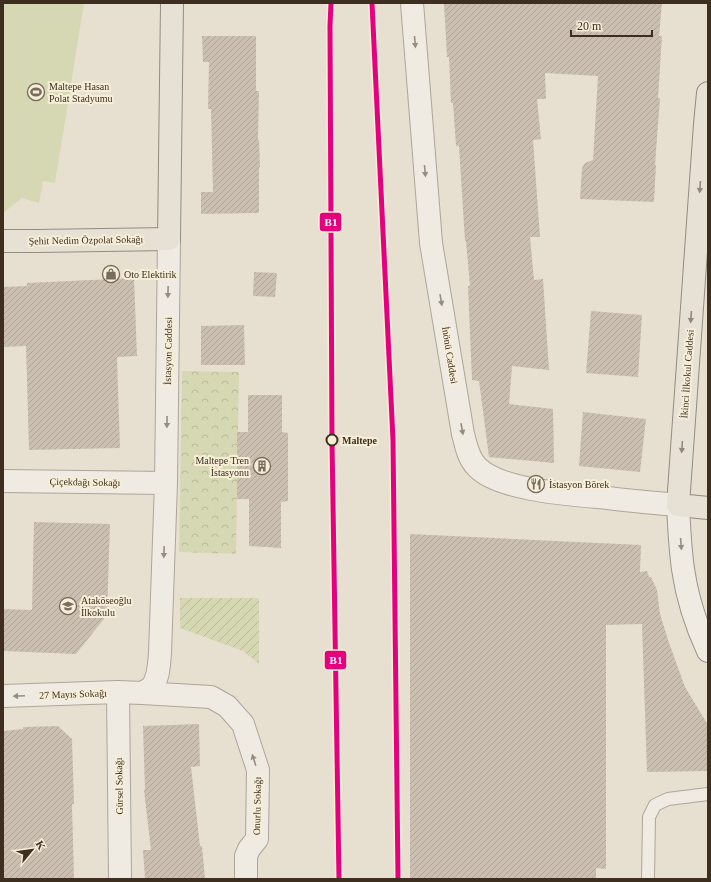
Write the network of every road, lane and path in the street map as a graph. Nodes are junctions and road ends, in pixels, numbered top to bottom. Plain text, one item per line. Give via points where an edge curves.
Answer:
1 (172, 3) edge
2 (412, 3) edge
3 (708, 93) edge
4 (706, 124) edge
5 (169, 239) junction
6 (3, 241) edge
7 (3, 481) edge
8 (166, 483) junction
9 (678, 505) junction
10 (708, 508) edge
11 (708, 651) edge
12 (118, 692) junction
13 (142, 693) junction
14 (3, 696) edge
15 (708, 794) edge
16 (120, 879) edge
17 (246, 879) edge
18 (648, 879) edge

1 - 5 main road, İstasyon Caddesi
2 -> 9 street, İnönü Caddesi via 431,243 468,452 476,466 487,475 516,486 560,494
3 - 4 main road, İkinci İlkokul Caddesi
4 -> 9 main road, İkinci İlkokul Caddesi
5 - 6 main road, Şehit Nedim Özpolat Sokağı
5 -> 8 street, İstasyon Caddesi
7 - 8 street, Çiçekdağı Sokağı
8 -> 13 street, İstasyon Caddesi via 159,668 153,684
9 - 10 main road, İnönü Caddesi
9 -> 11 street, İkinci İlkokul Caddesi via 683,568 699,632
12 - 13 street, 27 Mayıs Sokağı
12 -> 14 street, 27 Mayıs Sokağı
12 - 16 street, Gürsel Sokağı
17 -> 13 street, Onurlu Sokağı via 246,856 257,839 258,770 243,724 226,706 211,697
15 - 18 lane via 668,799 655,805 649,817

